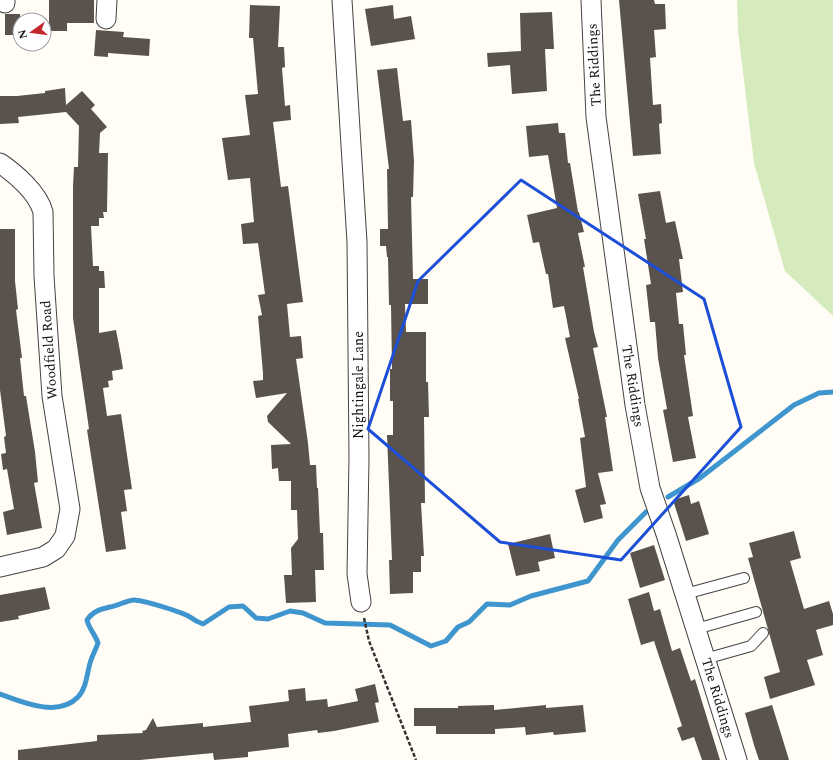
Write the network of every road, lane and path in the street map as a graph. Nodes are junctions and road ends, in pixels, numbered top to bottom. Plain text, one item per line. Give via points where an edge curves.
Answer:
1 (342, 0) edge
2 (590, 0) edge
3 (0, 164) edge
4 (0, 567) edge
5 (744, 578) dead end
6 (685, 594) junction
7 (361, 602) joint
8 (756, 612) dead end
9 (696, 629) junction
10 (763, 633) dead end
11 (705, 659) junction
12 (416, 760) edge
13 (737, 760) edge

1 - 7 street, Nightingale Lane via 357,242 357,574
2 - 6 street, The Riddings via 596,117 635,405 650,488
3 - 4 street, Woodfield Road via 25,184 41,203 43,212 44,276 52,396 70,509 65,536 56,549 43,557
5 - 6 lane
6 - 9 street, The Riddings
7 - 12 path via 369,641
8 - 9 lane
9 - 11 street, The Riddings
10 - 11 lane via 750,646
11 - 13 street, The Riddings

